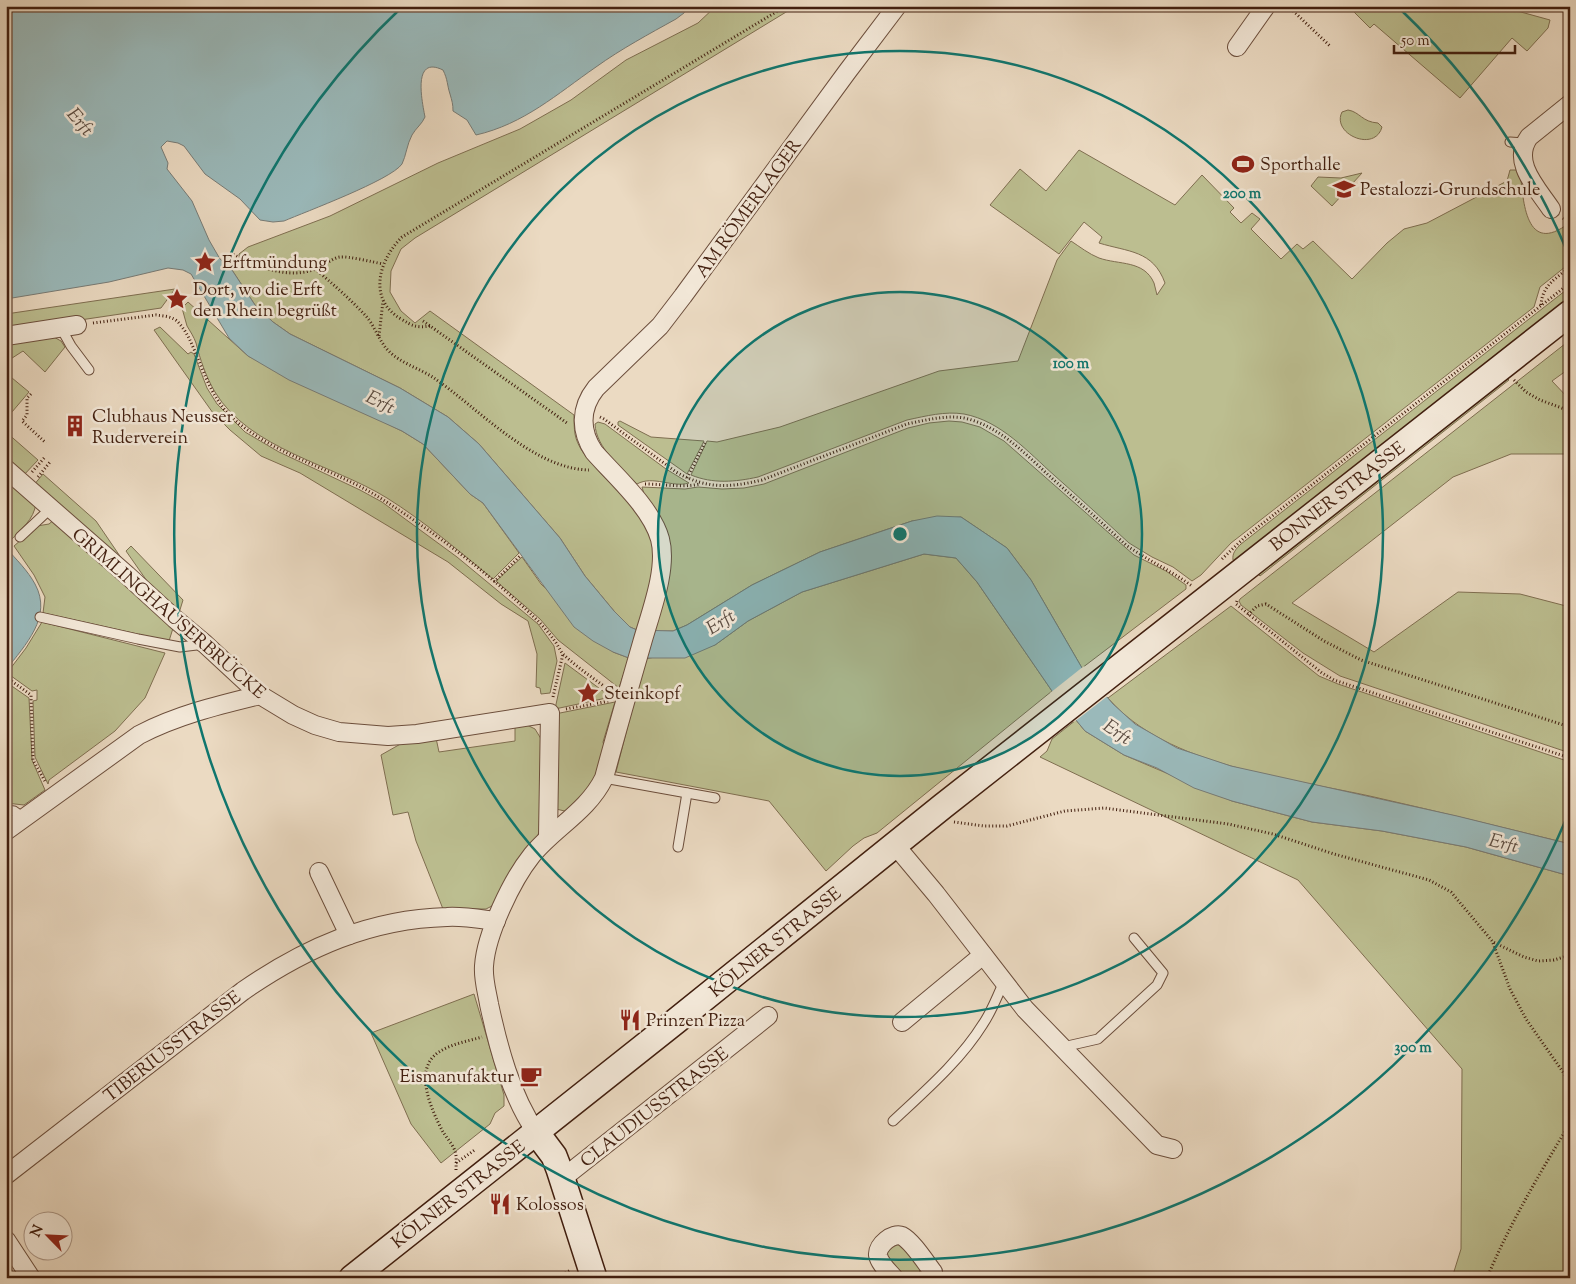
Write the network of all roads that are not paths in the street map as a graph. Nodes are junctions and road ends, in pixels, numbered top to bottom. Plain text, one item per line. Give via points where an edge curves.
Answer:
1 (897, 6) edge
2 (1266, 6) edge
3 (1237, 46) dead end
4 (1570, 104) edge
5 (1551, 209) dead end
6 (1570, 313) edge
7 (69, 326) joint
8 (6, 336) edge
9 (89, 370) dead end
10 (6, 469) edge
11 (50, 509) junction
12 (20, 537) dead end
13 (40, 617) dead end
14 (205, 644) junction
15 (260, 695) junction
16 (1056, 717) joint
17 (604, 778) junction
18 (687, 793) junction
19 (716, 798) dead end
20 (6, 810) edge
21 (24, 818) junction
22 (6, 831) edge
23 (548, 837) junction
24 (895, 845) junction
25 (678, 847) dead end
26 (318, 872) dead end
27 (496, 921) junction
28 (348, 935) junction
29 (1134, 938) dead end
30 (983, 955) junction
31 (1004, 982) junction
32 (768, 1016) dead end
33 (902, 1022) dead end
34 (1063, 1048) junction
35 (893, 1121) dead end
36 (536, 1132) junction
37 (1173, 1149) dead end
38 (6, 1175) edge
39 (562, 1178) junction
40 (6, 1240) edge
41 (932, 1276) edge
42 (31, 1278) edge
43 (352, 1278) edge
44 (594, 1278) edge
45 (894, 1278) edge

1 - 17 street, AM RÖMERLAGER via 660,326 596,388 585,415 586,439 645,510 660,540 662,556 655,594
2 - 3 street
4 - 5 street via 1529,137 1517,142 1525,168
6 - 16 main road, BONNER STRASSE
7 - 8 street
7 - 9 lane via 71,346
10 - 11 street, GRIMLINGHAUSERBRÜCKE
11 - 12 lane
11 - 14 street, GRIMLINGHAUSERBRÜCKE
13 - 14 lane via 180,647
14 - 15 street, GRIMLINGHAUSERBRÜCKE
15 - 21 street via 157,725
15 - 23 street, GRIMLINGHAUSERBRÜCKE via 315,724 363,735 417,734 550,712
16 - 24 main road, KÖLNER STRASSE
17 - 18 lane
17 - 23 street via 589,802
18 - 19 lane
18 - 25 lane
20 - 21 lane
21 - 22 street
23 - 27 street via 518,875
24 - 30 street
24 - 36 main road, KÖLNER STRASSE
26 - 28 street
27 - 28 street, TIBERIUSSTRASSE via 449,917 414,919
27 - 36 street via 486,951 484,982 503,1058 525,1116
28 - 38 street, TIBERIUSSTRASSE via 283,964 243,991
29 - 34 lane via 1163,973 1157,985 1098,1039
30 - 31 street
30 - 33 street
31 - 34 street
31 - 35 lane via 984,1024 936,1080
32 - 39 street, CLAUDIUSSTRASSE
34 - 37 street via 1157,1145
36 - 39 main road via 554,1156
36 - 43 main road, KÖLNER STRASSE
39 - 44 main road
40 - 42 street
41 - 45 street via 906,1239 896,1235 878,1252

